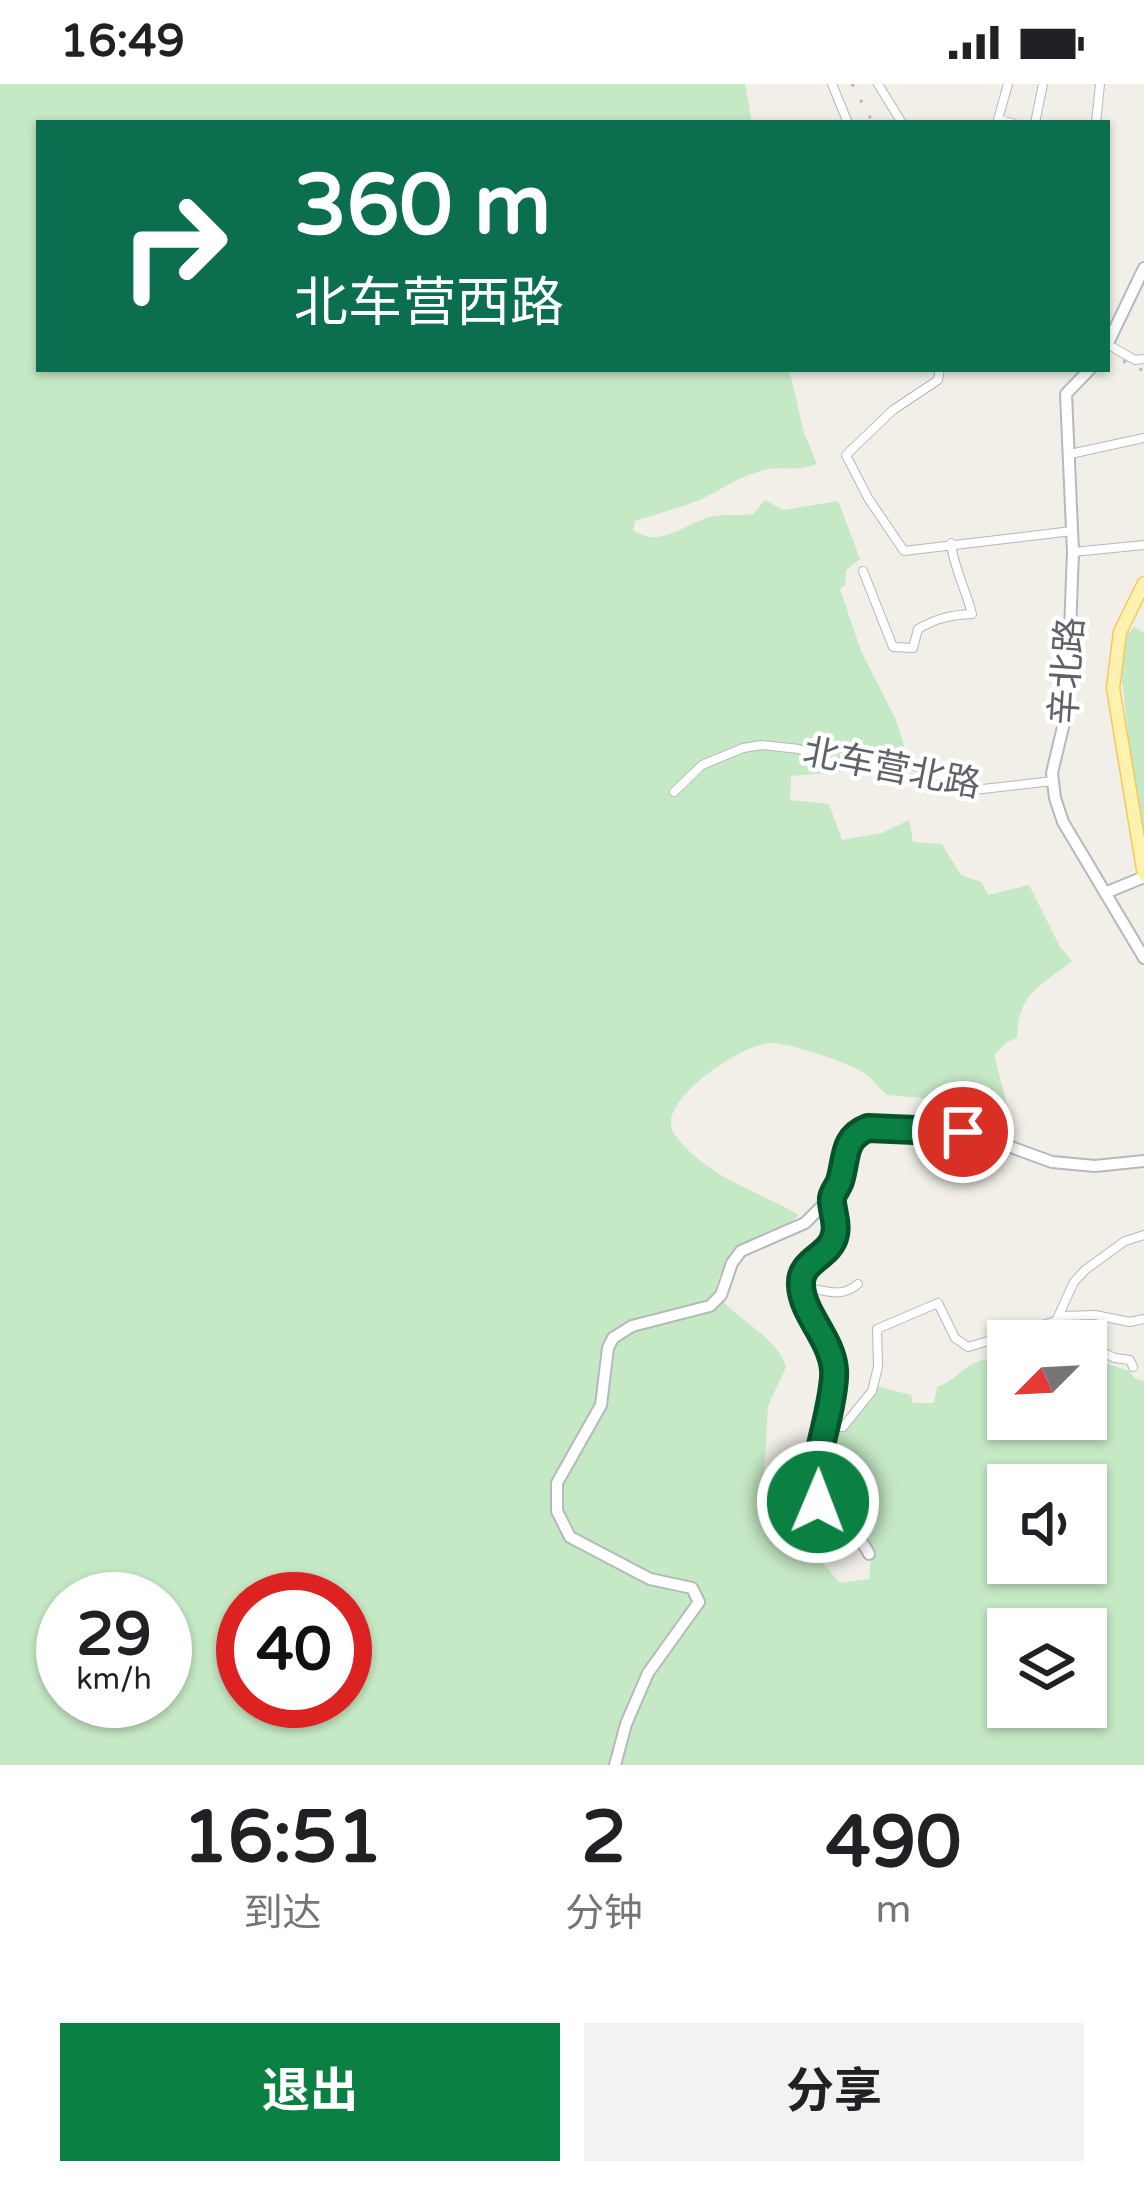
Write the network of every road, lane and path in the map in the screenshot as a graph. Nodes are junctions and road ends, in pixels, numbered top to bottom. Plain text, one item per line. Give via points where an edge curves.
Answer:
1 (832, 84) edge
2 (878, 84) edge
3 (1008, 84) edge
4 (1043, 84) edge
5 (1100, 84) edge
6 (847, 120) edge
7 (900, 120) edge
8 (999, 120) edge
9 (1036, 120) edge
10 (1096, 120) edge
11 (1144, 268) edge
12 (1110, 338) edge
13 (1110, 346) edge
14 (1144, 359) edge
15 (939, 372) edge
16 (1087, 372) edge
17 (1144, 438) edge
18 (1070, 454) junction
19 (1072, 530) junction
20 (951, 542) junction
21 (1144, 545) edge
22 (1073, 552) junction
23 (863, 571) dead end
24 (1144, 583) edge
25 (1053, 781) junction
26 (674, 792) dead end
27 (1144, 876) edge
28 (1105, 892) junction
29 (1144, 958) edge
30 (1144, 1161) edge
31 (832, 1196) junction
32 (1144, 1235) edge
33 (858, 1284) dead end
34 (801, 1288) junction
35 (1059, 1318) junction
36 (1144, 1319) edge
37 (1107, 1354) edge
38 (1133, 1366) dead end
39 (824, 1424) junction
40 (869, 1554) dead end
41 (615, 1765) edge

1 - 6 street
2 - 7 street
3 - 8 street
4 - 9 street
5 - 10 street
11 - 12 street
13 - 14 street
15 - 20 street via 846,460 904,550
16 - 18 street, 辛北路 via 1066,394
17 - 18 street
18 - 19 street, 辛北路
19 - 20 street
19 - 22 street, 辛北路
20 - 23 street via 972,614 928,623 913,647 893,646
21 - 22 street
22 - 25 street, 辛北路 via 1067,710
24 - 27 main road via 1120,632 1113,688
25 - 26 street, 北车营北路 via 974,790 910,764 829,763 762,745 702,765
25 - 28 street, 辛北路 via 1063,822
27 - 28 street
28 - 29 street, 辛北路
30 - 31 street via 1068,1164 978,1135 868,1128 848,1143
31 - 34 street via 836,1236 804,1268
31 - 41 street via 805,1223 741,1251 710,1306 618,1333 608,1348 601,1405 559,1476 557,1511 576,1541 650,1579 687,1585 699,1602 644,1680
32 - 35 street via 1085,1270
33 - 34 street via 832,1294
34 - 39 street via 834,1370
35 - 36 street
35 - 39 street via 968,1347 938,1303 877,1328 872,1391 843,1427
37 - 38 street
39 - 40 street via 811,1488

